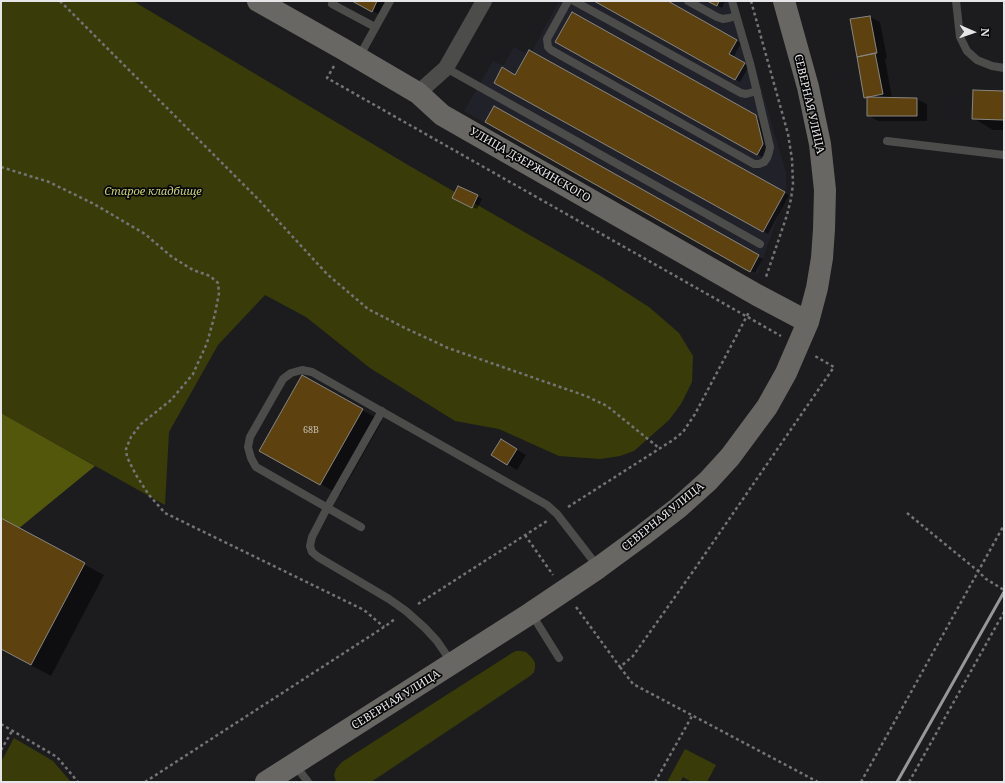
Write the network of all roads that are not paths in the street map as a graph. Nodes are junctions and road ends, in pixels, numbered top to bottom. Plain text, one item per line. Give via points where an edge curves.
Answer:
1 (258, 1) edge
2 (390, 1) edge
3 (484, 1) edge
4 (568, 1) edge
5 (574, 1) edge
6 (688, 1) edge
7 (732, 1) edge
8 (784, 1) edge
9 (956, 1) edge
10 (331, 2) edge
11 (736, 16) junction
12 (375, 27) junction
13 (358, 58) junction
14 (446, 68) junction
15 (1004, 68) edge
16 (757, 91) junction
17 (418, 93) junction
18 (887, 141) dead end
19 (1004, 155) edge
20 (760, 244) dead end
21 (808, 322) junction
22 (382, 412) junction
23 (327, 508) junction
24 (361, 527) dead end
25 (598, 568) junction
26 (531, 613) junction
27 (559, 658) dead end
28 (453, 664) junction
29 (294, 764) junction
30 (266, 782) edge
31 (308, 782) edge

1 - 13 main road, УЛИЦА ДЗЕРЖИНСКОГО
2 - 12 lane
3 - 14 street
4 - 16 lane via 547,39 550,50 754,164 764,162 770,147
5 - 16 lane via 740,93
6 - 11 lane via 723,19
7 - 11 lane
8 - 21 main road, СЕВЕРНАЯ УЛИЦА via 808,86 820,144 825,190 822,258
9 - 15 lane via 960,37 967,51 977,60
10 - 12 lane
11 - 16 lane
12 - 13 lane
13 - 17 main road, УЛИЦА ДЗЕРЖИНСКОГО
14 - 17 street
14 - 20 lane
17 - 21 main road, УЛИЦА ДЗЕРЖИНСКОГО via 442,115
18 - 19 lane
21 - 25 main road, СЕВЕРНАЯ УЛИЦА via 786,373 767,407 730,457 678,508
22 - 23 lane
22 - 23 lane via 312,372 302,370 282,379 250,437 248,447 251,458 256,467
22 - 25 lane via 547,505 557,514
23 - 24 lane
23 - 28 lane via 312,537 312,552 406,611 437,641
25 - 26 main road, СЕВЕРНАЯ УЛИЦА
26 - 27 lane
26 - 28 main road, СЕВЕРНАЯ УЛИЦА
28 - 29 main road, СЕВЕРНАЯ УЛИЦА
29 - 30 main road, СЕВЕРНАЯ УЛИЦА
29 - 31 lane

